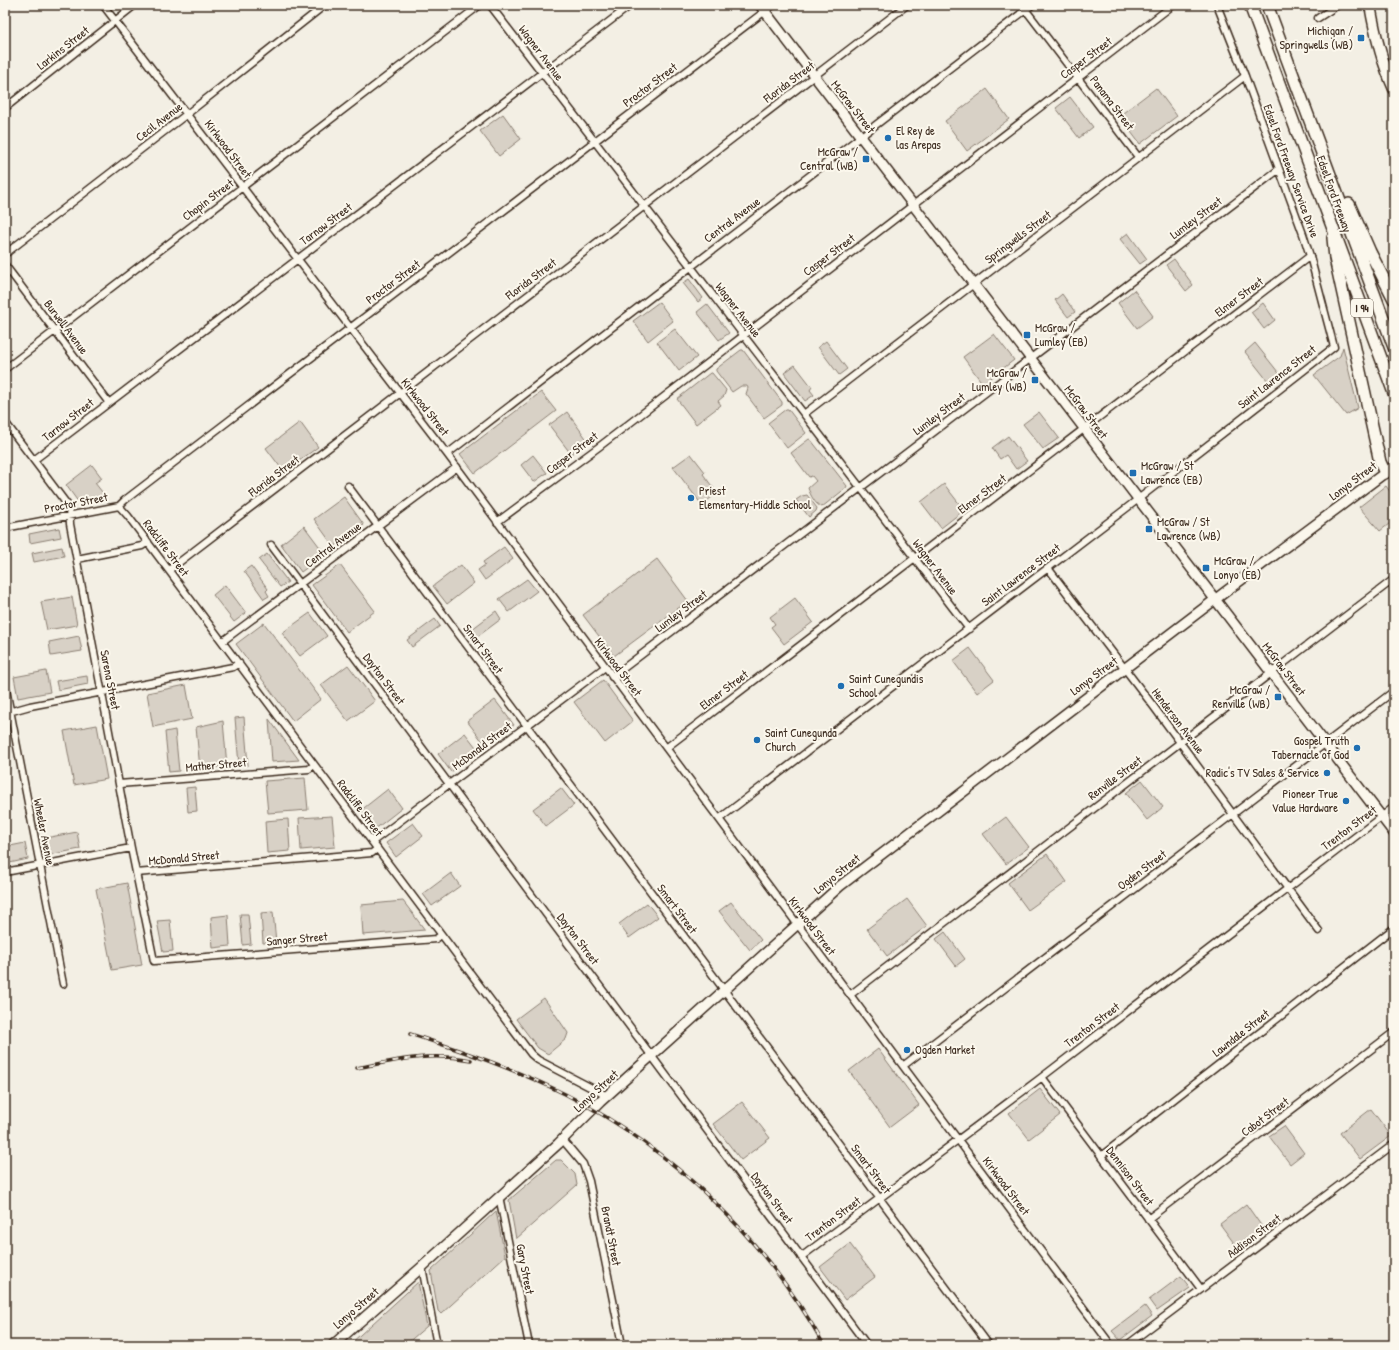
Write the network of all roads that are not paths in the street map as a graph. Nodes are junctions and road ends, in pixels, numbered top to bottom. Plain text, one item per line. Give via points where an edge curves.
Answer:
1 (103, 5) edge
2 (135, 5) edge
3 (326, 5) edge
4 (480, 5) edge
5 (490, 5) edge
6 (631, 5) edge
7 (772, 5) edge
8 (907, 5) edge
9 (1032, 5) edge
10 (1173, 5) edge
11 (1217, 5) edge
12 (1250, 5) edge
13 (1267, 5) edge
14 (1338, 5) edge
15 (1370, 5) edge
16 (1024, 7) edge
17 (762, 8) edge
18 (1318, 18) dead end
19 (115, 21) junction
20 (542, 73) junction
21 (814, 76) junction
22 (1245, 76) junction
23 (1078, 78) junction
24 (1394, 88) edge
25 (5, 108) edge
26 (187, 114) junction
27 (861, 136) junction
28 (594, 141) junction
29 (1139, 158) junction
30 (1327, 165) junction
31 (1278, 170) junction
32 (243, 187) junction
33 (913, 205) junction
34 (644, 206) junction
35 (1331, 222) junction
36 (5, 254) edge
37 (1310, 256) junction
38 (298, 259) junction
39 (5, 265) edge
40 (690, 266) junction
41 (974, 285) junction
42 (1394, 299) edge
43 (350, 328) junction
44 (55, 330) junction
45 (743, 335) junction
46 (1394, 347) edge
47 (1334, 348) joint
48 (1030, 358) junction
49 (5, 368) edge
50 (400, 393) junction
51 (1394, 393) edge
52 (109, 403) junction
53 (804, 414) junction
54 (5, 422) edge
55 (1084, 429) junction
56 (446, 454) junction
57 (34, 460) junction
58 (456, 467) junction
59 (1390, 469) edge
60 (348, 486) dead end
61 (861, 488) junction
62 (1138, 499) junction
63 (119, 506) junction
64 (70, 516) junction
65 (497, 522) junction
66 (377, 526) junction
67 (5, 528) edge
68 (148, 542) junction
69 (271, 545) dead end
70 (915, 558) junction
71 (76, 559) junction
72 (1048, 568) junction
73 (169, 570) junction
74 (1394, 579) edge
75 (300, 584) junction
76 (1215, 599) junction
77 (969, 629) junction
78 (223, 641) junction
79 (239, 663) junction
80 (605, 667) junction
81 (1125, 668) junction
82 (1272, 673) junction
83 (612, 677) junction
84 (5, 684) edge
85 (1394, 691) edge
86 (101, 692) junction
87 (8, 712) edge
88 (527, 726) junction
89 (1180, 742) junction
90 (1325, 743) junction
91 (666, 748) junction
92 (314, 764) junction
93 (119, 784) junction
94 (449, 784) junction
95 (1394, 807) edge
96 (1233, 814) junction
97 (1382, 817) junction
98 (720, 819) junction
99 (1394, 833) edge
100 (372, 842) junction
101 (131, 848) junction
102 (377, 849) junction
103 (39, 866) junction
104 (5, 872) edge
105 (136, 873) junction
106 (1288, 889) junction
107 (797, 924) junction
108 (1394, 928) edge
109 (1319, 931) dead end
110 (441, 935) junction
111 (154, 961) joint
112 (63, 984) dead end
113 (724, 991) junction
114 (850, 995) junction
115 (1394, 1032) edge
116 (652, 1056) junction
117 (903, 1066) junction
118 (1042, 1077) junction
119 (607, 1096) junction
120 (562, 1140) junction
121 (958, 1140) junction
122 (1394, 1144) edge
123 (1102, 1156) junction
124 (499, 1196) junction
125 (879, 1199) junction
126 (1148, 1219) junction
127 (801, 1257) junction
128 (422, 1268) junction
129 (1201, 1289) junction
130 (336, 1344) edge
131 (437, 1345) edge
132 (529, 1345) edge
133 (622, 1345) edge
134 (867, 1345) edge
135 (989, 1345) edge
136 (1111, 1345) edge
137 (1127, 1345) edge

1 - 19 street, Kirkwood Street
2 - 19 street, Larkins Street
3 - 26 street, Cecil Avenue
4 - 32 street, Chopin Street
5 - 20 street, Wagner Avenue
6 - 20 street, Tarnow Street
7 - 17 street, Proctor Street
8 - 21 street, Florida Street
9 - 16 street, Central Avenue
10 - 23 street, Casper Street
11 - 22 street, Edsel Ford Freeway Service Drive
12 - 35 highway, Edsel Ford Freeway / I 94
13 - 30 highway, Edsel Ford Freeway / I 94
14 - 18 street
15 - 24 main road via 1385,68
16 - 23 street, Panama Street
16 - 27 street, Central Avenue
17 - 21 street, McGraw Street
17 - 28 street, Proctor Street
19 - 25 street, Larkins Street
19 - 26 street, Kirkwood Street
20 - 28 street, Wagner Avenue
20 - 38 street, Tarnow Street
21 - 27 street, McGraw Street
21 - 34 street, Florida Street
22 - 29 street, Springwells Street
22 - 31 street, Edsel Ford Freeway Service Drive
23 - 29 street, Panama Street
23 - 33 street, Casper Street
26 - 32 street, Kirkwood Street
26 - 36 street, Cecil Avenue
27 - 33 street, McGraw Street
27 - 40 street, Central Avenue
28 - 34 street, Wagner Avenue
28 - 43 street, Proctor Street
29 - 41 street, Springwells Street
30 - 42 highway via 1341,185 1367,246
30 - 46 highway, Edsel Ford Freeway / I 94
31 - 37 street, Edsel Ford Freeway Service Drive
31 - 48 street, Lumley Street
32 - 38 street, Kirkwood Street
32 - 44 street, Chopin Street
33 - 41 street, McGraw Street
33 - 45 street, Casper Street
34 - 40 street, Wagner Avenue
34 - 50 street, Florida Street
35 - 51 highway, Edsel Ford Freeway / I 94
35 - 59 highway via 1334,258 1380,462
37 - 47 street, Edsel Ford Freeway Service Drive
37 - 55 street, Elmer Street
38 - 43 street, Kirkwood Street
38 - 52 street, Tarnow Street
39 - 44 street, Burwell Avenue
40 - 45 street, Wagner Avenue
40 - 56 street, Central Avenue
41 - 48 street, McGraw Street
41 - 53 street, Springwells Street
43 - 50 street, Kirkwood Street
43 - 63 street, Proctor Street
44 - 49 street, Chopin Street
44 - 52 street, Burwell Avenue
45 - 53 street, Wagner Avenue
45 - 65 street, Casper Street
47 - 62 street, Saint Lawrence Street
48 - 55 street, McGraw Street
48 - 61 street, Lumley Street
50 - 56 street, Kirkwood Street
50 - 73 street, Florida Street
52 - 57 street, Tarnow Street
53 - 61 street, Wagner Avenue
54 - 57 street, Sarena Street
55 - 62 street, McGraw Street
55 - 70 street, Elmer Street
56 - 58 street, Kirkwood Street
57 - 64 street, Sarena Street via 69,507
58 - 65 street, Kirkwood Street
58 - 66 street, Central Avenue
59 - 76 street, Lonyo Street
60 - 66 street, Smart Street
61 - 70 street, Wagner Avenue
61 - 83 street, Lumley Street
62 - 72 street, Saint Lawrence Street
62 - 76 street, McGraw Street
63 - 64 street, Proctor Street
63 - 68 street, Radcliffe Street
64 - 67 street, Proctor Street
64 - 71 street, Sarena Street
65 - 80 street, Kirkwood Street
66 - 75 street, Central Avenue
66 - 88 street, Smart Street
68 - 71 street via 142,546
68 - 73 street, Radcliffe Street
69 - 75 street, Dayton Street
70 - 77 street, Wagner Avenue
70 - 91 street, Elmer Street
71 - 86 street, Sarena Street
72 - 77 street, Saint Lawrence Street
72 - 81 street, Henderson Avenue
73 - 78 street, Radcliffe Street
74 - 82 street, Renville Street
75 - 78 street, Central Avenue
75 - 94 street, Dayton Street
76 - 81 street, Lonyo Street
76 - 82 street, McGraw Street
77 - 98 street, Saint Lawrence Street
78 - 79 street, Radcliffe Street
79 - 86 street via 233,667
79 - 92 street, Radcliffe Street
80 - 83 street, Kirkwood Street
80 - 88 street, McDonald Street
81 - 89 street, Henderson Avenue
81 - 107 street, Lonyo Street via 845,882
82 - 89 street, Renville Street
82 - 90 street, McGraw Street
83 - 91 street, Kirkwood Street
84 - 87 street, Wheeler Avenue
85 - 90 street, Ogden Street
86 - 87 street
86 - 93 street, Sarena Street
87 - 103 street, Wheeler Avenue
88 - 94 street, McDonald Street
88 - 113 street, Smart Street
89 - 96 street, Henderson Avenue
89 - 114 street, Renville Street
90 - 96 street, Ogden Street
90 - 97 street, McGraw Street
91 - 98 street, Kirkwood Street
92 - 93 street, Mather Street via 309,769
92 - 100 street, Radcliffe Street
93 - 101 street, Sarena Street
94 - 100 street, McDonald Street
94 - 116 street, Dayton Street
95 - 97 street, Trenton Street
96 - 106 street, Henderson Avenue
96 - 117 street, Ogden Street
97 - 99 street, McGraw Street
97 - 106 street, Trenton Street
98 - 107 street, Kirkwood Street
100 - 102 street, Radcliffe Street
101 - 103 street
101 - 105 street, Sarena Street
102 - 105 street, McDonald Street via 372,853
102 - 110 street, Radcliffe Street
103 - 104 street
103 - 112 street, Wheeler Avenue
105 - 111 street, Sarena Street
106 - 109 street, Henderson Avenue
106 - 118 street, Trenton Street
107 - 113 street, Lonyo Street
107 - 114 street, Kirkwood Street
108 - 123 street, Lawndale Street
110 - 111 street, Sanger Street via 436,939
110 - 119 street, Radcliffe Street via 534,1058
113 - 116 street, Lonyo Street
113 - 125 street, Smart Street
114 - 117 street, Kirkwood Street
115 - 126 street, Cabot Street
116 - 119 street, Lonyo Street
116 - 127 street, Dayton Street
117 - 121 street, Kirkwood Street
118 - 121 street, Trenton Street
118 - 123 street, Dennison Street
119 - 120 street, Lonyo Street
120 - 124 street, Lonyo Street
120 - 133 street, Brandt Street via 583,1164 589,1181
121 - 125 street, Trenton Street
121 - 136 street, Kirkwood Street
122 - 129 street, Addison Street
123 - 126 street, Dennison Street
124 - 128 street, Lonyo Street
124 - 132 street, Gary Street
125 - 127 street, Trenton Street
125 - 135 street, Smart Street
126 - 129 street, Dennison Street
127 - 134 street, Dayton Street
128 - 130 street, Lonyo Street
128 - 131 street
129 - 137 street, Addison Street

